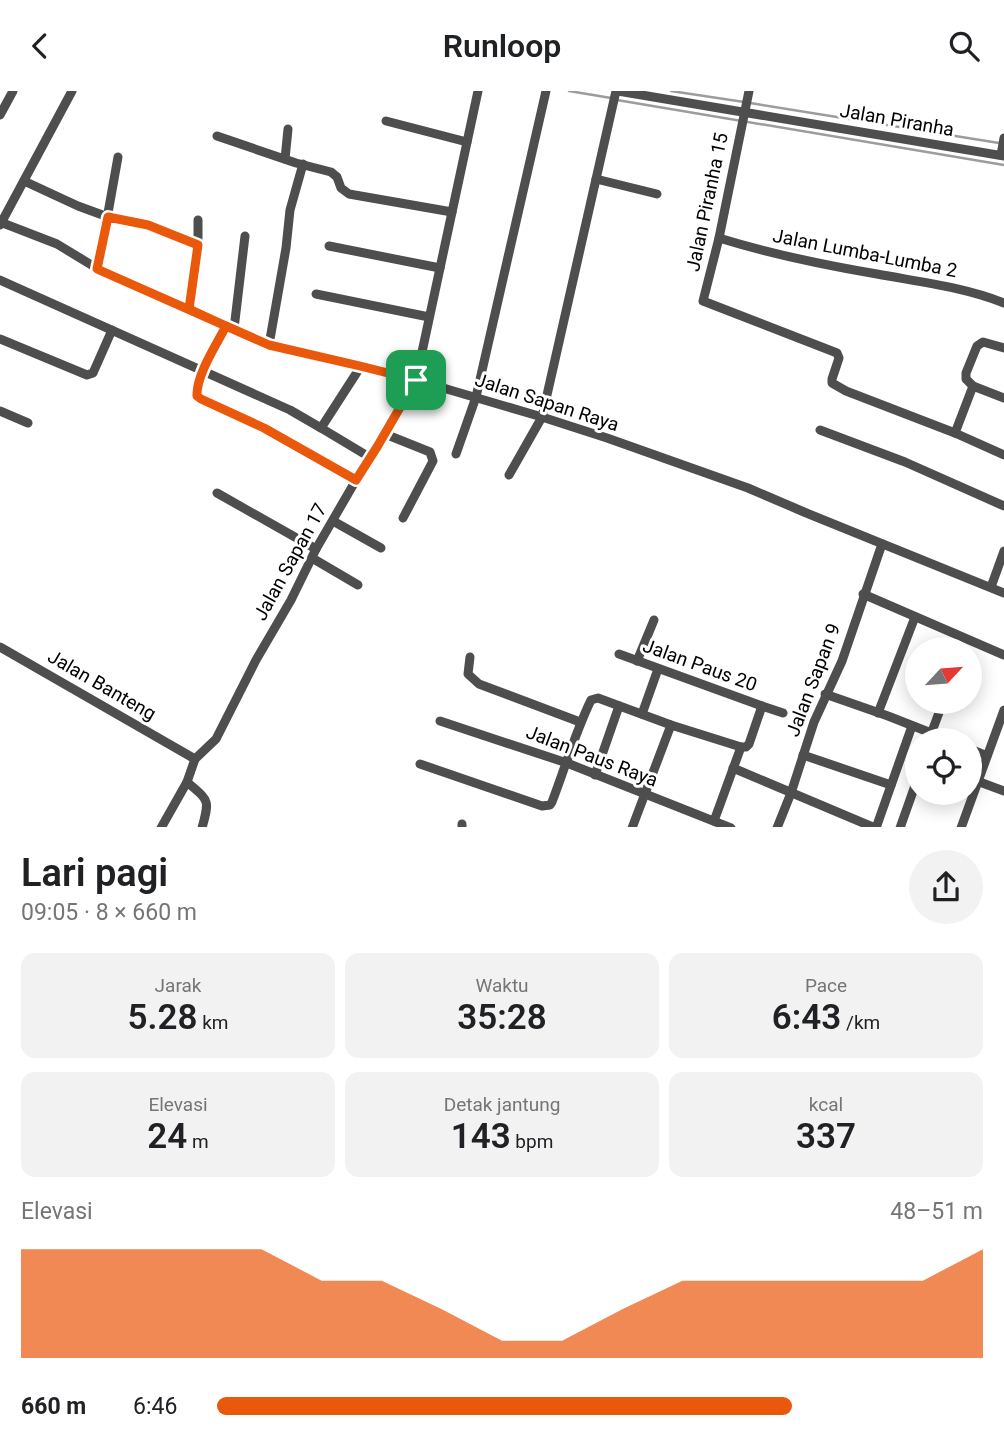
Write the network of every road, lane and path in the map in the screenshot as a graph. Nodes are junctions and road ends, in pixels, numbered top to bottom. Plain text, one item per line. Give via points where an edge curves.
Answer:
1 (13, 91) edge
2 (72, 91) edge
3 (478, 91) edge
4 (547, 91) edge
5 (619, 91) edge
6 (749, 91) edge
7 (745, 112) junction
8 (0, 115) edge
9 (386, 121) dead end
10 (288, 129) dead end
11 (217, 136) dead end
12 (1004, 138) edge
13 (467, 142) junction
14 (1002, 155) edge
15 (118, 157) dead end
16 (285, 159) junction
17 (303, 164) junction
18 (596, 179) junction
19 (24, 181) junction
20 (657, 194) dead end
21 (452, 212) junction
22 (108, 217) junction
23 (198, 220) dead end
24 (0, 224) edge
25 (245, 236) dead end
26 (719, 238) junction
27 (198, 245) junction
28 (329, 246) dead end
29 (440, 268) junction
30 (97, 269) junction
31 (0, 280) edge
32 (316, 294) dead end
33 (1004, 303) edge
34 (189, 309) junction
35 (429, 317) junction
36 (230, 328) junction
37 (112, 330) junction
38 (0, 339) edge
39 (269, 345) junction
40 (1004, 348) edge
41 (360, 366) junction
42 (204, 370) junction
43 (416, 380) junction
44 (973, 386) junction
45 (476, 397) junction
46 (1004, 398) edge
47 (0, 411) edge
48 (542, 417) junction
49 (28, 423) dead end
50 (321, 428) junction
51 (820, 430) dead end
52 (956, 433) junction
53 (385, 434) junction
54 (456, 454) dead end
55 (1004, 455) edge
56 (370, 458) junction
57 (509, 475) dead end
58 (356, 480) junction
59 (217, 493) dead end
60 (1004, 506) edge
61 (403, 518) dead end
62 (333, 521) junction
63 (882, 544) junction
64 (381, 548) dead end
65 (1004, 551) edge
66 (314, 554) junction
67 (358, 585) dead end
68 (991, 587) junction
69 (1004, 593) edge
70 (863, 594) junction
71 (915, 617) junction
72 (654, 620) dead end
73 (960, 637) edge
74 (982, 646) edge
75 (0, 647) edge
76 (619, 655) dead end
77 (1004, 655) edge
78 (470, 657) dead end
79 (637, 661) junction
80 (658, 669) junction
81 (825, 694) junction
82 (619, 706) junction
83 (762, 706) junction
84 (1004, 710) edge
85 (783, 713) dead end
86 (878, 713) junction
87 (642, 714) junction
88 (440, 720) dead end
89 (580, 722) junction
90 (671, 725) junction
91 (912, 726) junction
92 (916, 728) edge
93 (741, 747) junction
94 (982, 754) edge
95 (803, 755) junction
96 (987, 756) junction
97 (191, 757) junction
98 (567, 763) junction
99 (420, 764) dead end
100 (733, 768) junction
101 (982, 768) edge
102 (595, 775) junction
103 (187, 782) junction
104 (982, 783) edge
105 (891, 785) junction
106 (1004, 791) edge
107 (791, 793) junction
108 (645, 795) junction
109 (908, 805) edge
110 (969, 805) edge
111 (722, 825) edge
112 (162, 827) edge
113 (202, 827) edge
114 (632, 827) edge
115 (777, 827) edge
116 (874, 827) edge
117 (876, 827) edge
118 (900, 827) edge
119 (961, 827) edge

1 - 8 street
2 - 19 street
3 - 13 street, Jalan Sapan 17
4 - 45 street
5 - 7 street, Jalan Piranha
5 - 18 street
6 - 7 street, Jalan Piranha 15
7 - 14 street, Jalan Piranha
7 - 26 street, Jalan Piranha 15
9 - 13 street
10 - 16 street
11 - 16 street
12 - 14 street
13 - 21 street, Jalan Sapan 17
15 - 22 street
16 - 17 street
17 - 21 street via 335,174 349,194
17 - 39 street via 290,210
18 - 20 street
18 - 48 street
19 - 22 street
19 - 24 street
21 - 29 street, Jalan Sapan 17
22 - 27 street via 148,225
22 - 30 street
23 - 27 street
24 - 30 street, Jalan Sapan Raya via 57,244
25 - 36 street
26 - 33 street, Jalan Lumba-Lumba 2 via 767,252 961,289
26 - 52 street, Jalan Piranha 15 via 704,300 837,353 832,383
27 - 34 street
28 - 29 street
29 - 35 street, Jalan Sapan 17
30 - 34 street, Jalan Sapan Raya
31 - 37 street
32 - 35 street
34 - 36 street, Jalan Sapan Raya
35 - 43 street, Jalan Sapan 17
36 - 39 street, Jalan Sapan Raya
36 - 42 street
37 - 38 street via 93,373 87,375
37 - 42 street
39 - 41 street, Jalan Sapan Raya
40 - 44 street via 989,342 977,346 966,373
41 - 43 street, Jalan Sapan Raya
41 - 50 street
42 - 50 street
42 - 58 street via 197,391 201,399
43 - 45 street, Jalan Sapan Raya
43 - 53 street, Jalan Sapan 17
44 - 46 street
44 - 52 street
45 - 48 street, Jalan Sapan Raya
45 - 54 street
47 - 49 street
48 - 57 street
48 - 63 street, Jalan Sapan Raya via 748,488
50 - 56 street
51 - 60 street
52 - 55 street
53 - 56 street, Jalan Sapan 17
53 - 61 street via 432,456
56 - 58 street, Jalan Sapan 17
58 - 62 street, Jalan Sapan 17
59 - 66 street
62 - 64 street
62 - 66 street, Jalan Sapan 17
63 - 68 street, Jalan Sapan Raya
63 - 70 street, Jalan Sapan 9
65 - 68 street
66 - 67 street
66 - 97 street, Jalan Sapan 17 via 216,739
68 - 69 street, Jalan Sapan Raya
70 - 71 street
70 - 81 street, Jalan Sapan 9 via 842,661
71 - 73 street
71 - 86 street
72 - 79 street
74 - 77 street
75 - 97 street, Jalan Banteng
76 - 79 street, Jalan Paus 20
78 - 89 street via 468,674 479,684
79 - 80 street, Jalan Paus 20
80 - 83 street, Jalan Paus 20
80 - 87 street
81 - 86 street
81 - 95 street, Jalan Sapan 9
82 - 87 street
82 - 89 street via 591,700
82 - 102 street
83 - 85 street
83 - 93 street, Jalan Paus 20 via 750,744
84 - 96 street
86 - 91 street
87 - 90 street
88 - 98 street, Jalan Paus Raya
89 - 98 street
90 - 93 street
90 - 108 street
91 - 92 street
91 - 105 street
93 - 100 street, Jalan Paus 20
94 - 96 street
95 - 105 street
95 - 107 street, Jalan Sapan 9
96 - 101 street
97 - 103 street
98 - 99 street via 547,806
98 - 102 street, Jalan Paus Raya
100 - 107 street
100 - 111 street, Jalan Paus 20
102 - 108 street, Jalan Paus Raya
103 - 112 street
103 - 113 street via 205,798
104 - 106 street
105 - 117 street
107 - 115 street, Jalan Sapan 9
107 - 116 street
108 - 111 street, Jalan Paus Raya
108 - 114 street
109 - 118 street
110 - 119 street

